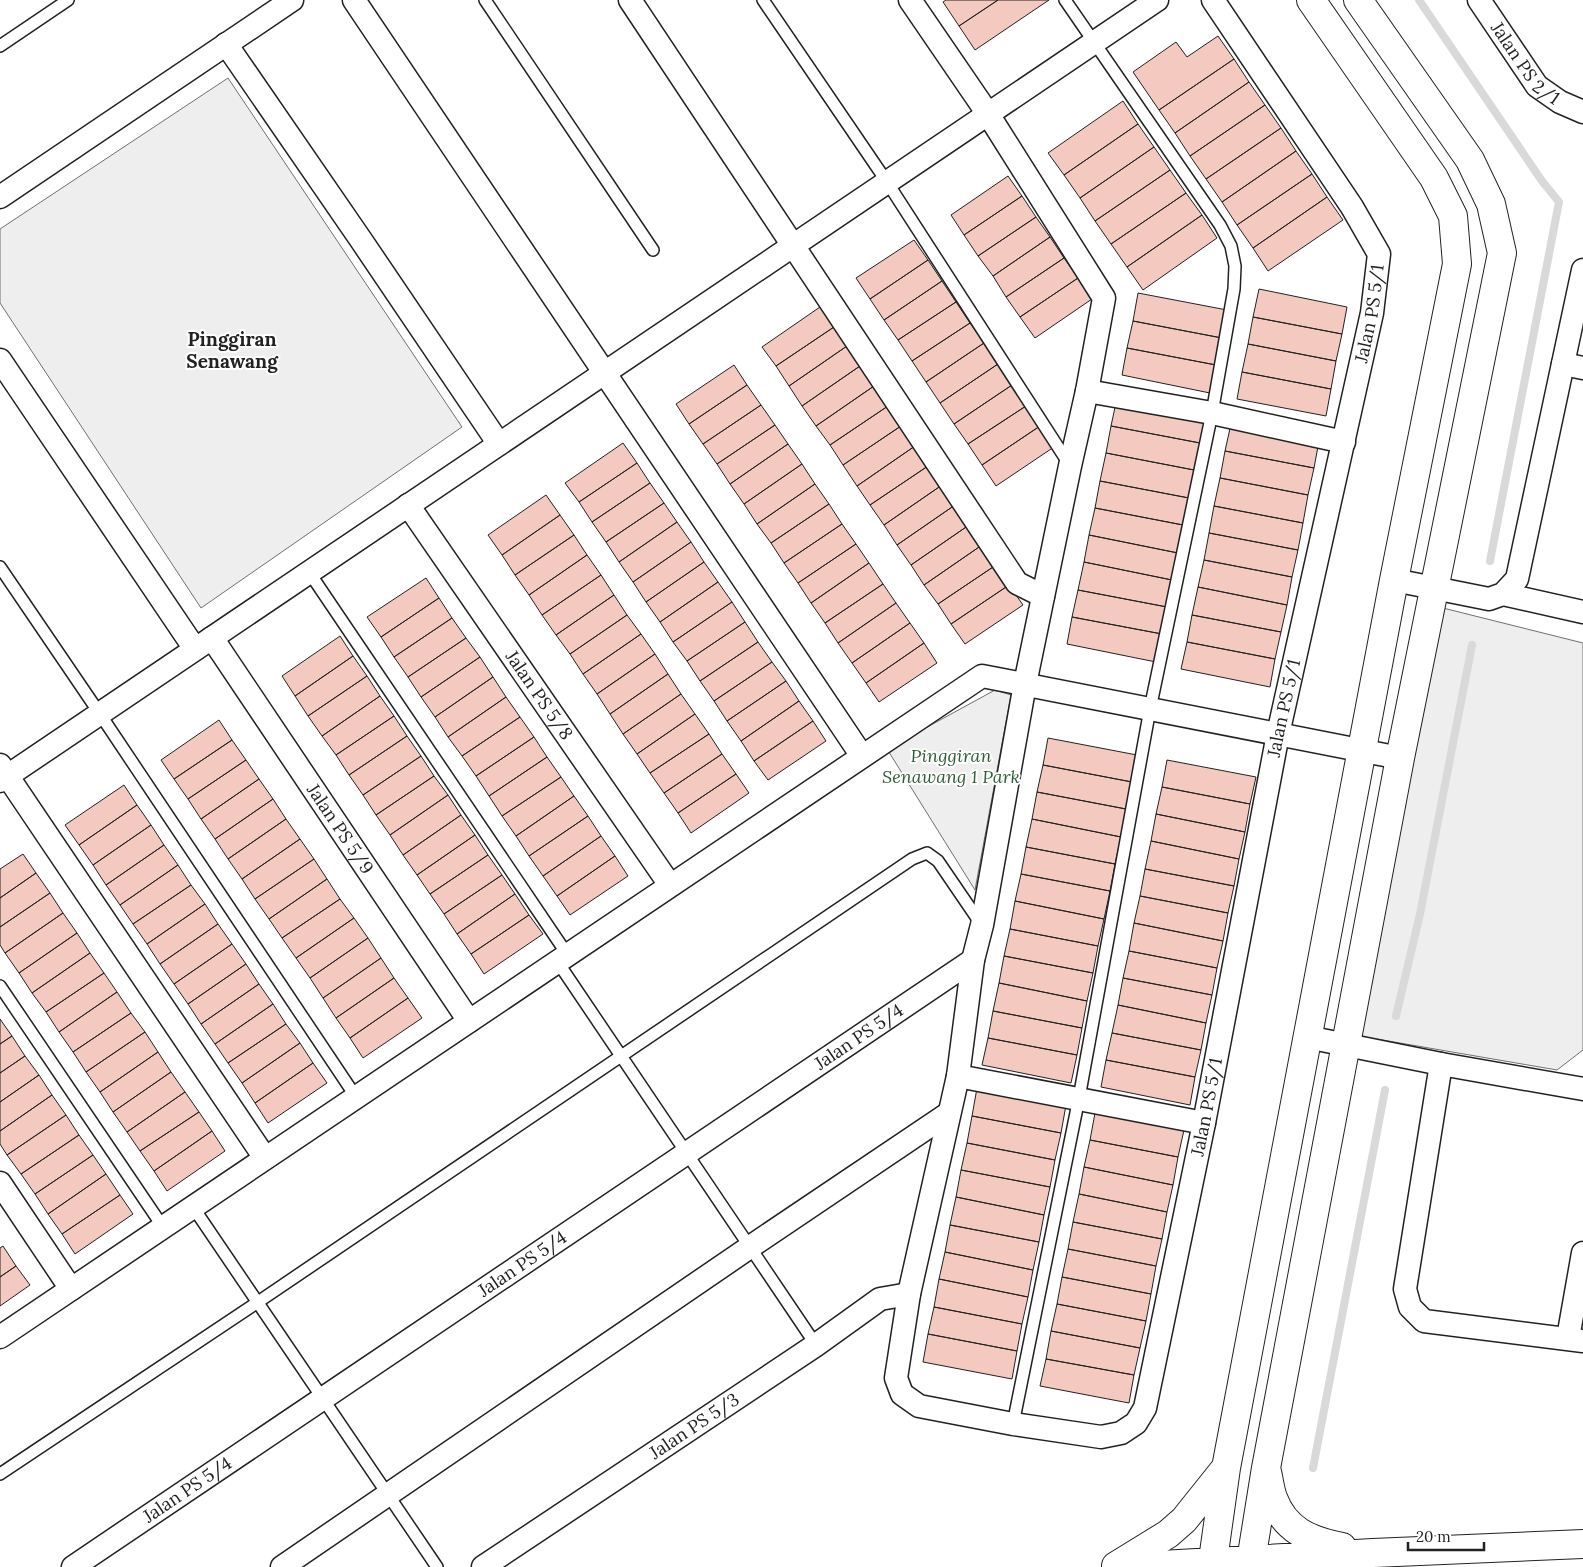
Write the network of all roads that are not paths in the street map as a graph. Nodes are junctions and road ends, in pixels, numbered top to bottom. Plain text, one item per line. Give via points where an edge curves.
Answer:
1 (68, 0) edge
2 (354, 0) edge
3 (485, 0) edge
4 (630, 0) edge
5 (764, 0) edge
6 (910, 0) edge
7 (1065, 0) edge
8 (1157, 0) edge
9 (1213, 0) edge
10 (1311, 0) edge
11 (1358, 0) edge
12 (1479, 0) edge
13 (285, 2) edge
14 (1094, 42) junction
15 (226, 44) junction
16 (0, 46) edge
17 (1579, 106) edge
18 (988, 114) junction
19 (887, 182) junction
20 (0, 197) edge
21 (792, 246) junction
22 (653, 250) dead end
23 (1583, 270) edge
24 (0, 360) edge
25 (1573, 366) edge
26 (604, 372) junction
27 (1087, 390) junction
28 (1212, 414) junction
29 (1344, 442) junction
30 (498, 444) junction
31 (1070, 466) junction
32 (408, 505) junction
33 (0, 567) edge
34 (309, 572) junction
35 (1394, 580) junction
36 (1434, 588) junction
37 (1503, 594) junction
38 (1043, 596) junction
39 (1583, 612) edge
40 (204, 643) junction
41 (1025, 684) junction
42 (1150, 709) junction
43 (100, 714) junction
44 (1278, 734) junction
45 (1361, 750) junction
46 (862, 756) junction
47 (1400, 758) junction
48 (2, 774) edge
49 (670, 885) junction
50 (982, 925) junction
51 (562, 958) junction
52 (973, 960) junction
53 (0, 986) edge
54 (469, 1021) junction
55 (1307, 1037) junction
56 (1346, 1044) junction
57 (620, 1055) junction
58 (1441, 1064) junction
59 (958, 1076) junction
60 (1583, 1089) edge
61 (356, 1097) junction
62 (1079, 1098) junction
63 (948, 1113) junction
64 (1204, 1123) junction
65 (687, 1153) junction
66 (265, 1158) junction
67 (0, 1183) edge
68 (193, 1206) junction
69 (163, 1227) junction
70 (750, 1247) junction
71 (1583, 1253) edge
72 (71, 1289) junction
73 (908, 1294) junction
74 (258, 1302) junction
75 (0, 1337) edge
76 (1575, 1339) edge
77 (816, 1345) junction
78 (323, 1398) junction
79 (1013, 1424) junction
80 (1226, 1468) junction
81 (1266, 1468) junction
82 (0, 1474) edge
83 (388, 1494) junction
84 (1583, 1544) edge
85 (1373, 1553) junction
86 (1250, 1563) edge
87 (1212, 1564) edge
88 (73, 1567) edge
89 (282, 1567) edge
90 (437, 1567) edge
91 (483, 1567) edge
92 (1115, 1567) edge
93 (1125, 1567) edge

1 - 16 lane
2 - 26 street
3 - 22 lane
4 - 21 street
5 - 19 lane
6 - 18 street
7 - 14 lane
8 - 14 street
9 - 29 street, Jalan PS 5/1 via 1352,207 1379,254 1372,313
10 - 35 street via 1434,178 1453,216 1457,264
11 - 36 street via 1470,160 1492,204 1502,252
12 - 17 street, Jalan PS 2/1 via 1537,86 1560,102
13 - 15 street
14 - 18 street
14 - 28 lane via 1220,226 1230,246 1235,266 1234,289
15 - 20 street
15 - 30 street
18 - 19 street
18 - 27 street via 1104,298
19 - 21 street
19 - 31 lane
21 - 26 street
21 - 38 street via 1017,583
23 - 25 street
24 - 40 street, Jalan PS 5/9
25 - 37 street via 1518,579
26 - 30 street
26 - 46 street
27 - 28 street
27 - 31 street
28 - 29 street
28 - 42 lane
29 - 44 street, Jalan PS 5/1
30 - 32 street
31 - 38 street
32 - 34 street
32 - 49 street, Jalan PS 5/8
33 - 43 lane
34 - 40 street
34 - 51 lane
35 - 36 street
35 - 45 street
36 - 37 street via 1489,599
36 - 47 street
37 - 39 street
38 - 41 street
40 - 43 street
40 - 54 street, Jalan PS 5/9
41 - 42 street
41 - 46 street via 982,676
41 - 50 street
42 - 44 street
42 - 62 lane
43 - 48 street
43 - 61 lane
44 - 45 street
44 - 64 street, Jalan PS 5/1
45 - 47 street
45 - 55 street
46 - 49 street
47 - 56 street
48 - 66 street
49 - 51 street
50 - 52 street
50 - 57 lane via 938,861 927,853 912,859
51 - 54 street
51 - 57 lane
52 - 59 street
52 - 65 street, Jalan PS 5/4
53 - 69 lane
54 - 61 street
55 - 56 street
55 - 80 street
56 - 58 street
56 - 81 street
57 - 65 lane
57 - 74 lane
58 - 60 street
58 - 76 street via 1405,1289 1410,1307 1424,1321
59 - 62 street
59 - 63 street
61 - 66 street
62 - 64 street
62 - 79 lane
63 - 70 street
63 - 73 street
64 - 79 street, Jalan PS 5/1 via 1145,1408 1136,1423 1121,1432 1101,1437
65 - 70 lane
65 - 78 street, Jalan PS 5/4
66 - 68 street
67 - 72 street
68 - 69 street
68 - 74 lane
69 - 72 street
70 - 77 lane
70 - 83 street
71 - 76 street
72 - 75 street
73 - 77 street, Jalan PS 5/3 via 880,1299
73 - 79 street via 896,1378 902,1394 919,1406
74 - 78 lane
74 - 82 lane
77 - 91 street, Jalan PS 5/3
78 - 83 lane
78 - 88 street, Jalan PS 5/4
80 - 87 street
80 - 92 street via 1184,1520 1168,1534
81 - 85 street via 1273,1499 1284,1518 1300,1534 1320,1543
81 - 86 street
83 - 89 street
83 - 90 lane
84 - 85 street
85 - 86 street
86 - 87 street
87 - 93 street

